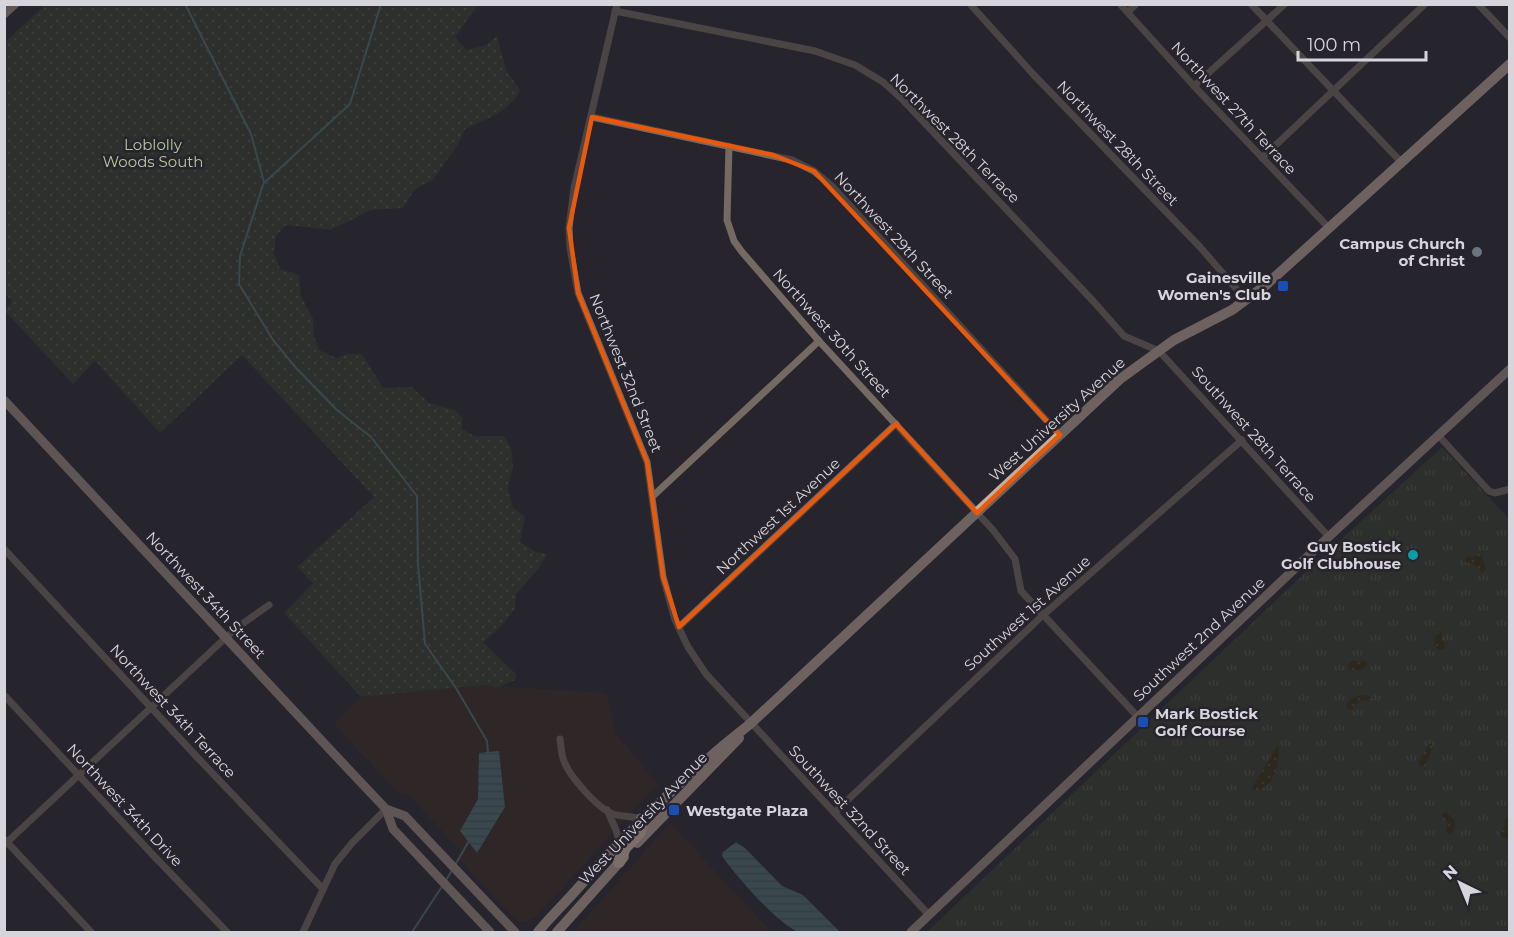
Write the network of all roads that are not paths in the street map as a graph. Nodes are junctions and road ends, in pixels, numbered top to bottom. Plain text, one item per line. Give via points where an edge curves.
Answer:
1 (15, 4) edge
2 (970, 4) edge
3 (1120, 4) edge
4 (1136, 4) edge
5 (1251, 4) edge
6 (1285, 4) edge
7 (1425, 4) edge
8 (1478, 4) edge
9 (616, 8) edge
10 (1128, 12) junction
11 (4, 14) edge
12 (1267, 21) junction
13 (1509, 38) edge
14 (1509, 64) edge
15 (1194, 86) junction
16 (1334, 90) junction
17 (592, 117) junction
18 (729, 146) junction
19 (1262, 158) junction
20 (1402, 163) junction
21 (1329, 228) junction
22 (1246, 300) junction
23 (819, 341) junction
24 (1159, 351) junction
25 (1509, 369) edge
26 (4, 400) edge
27 (896, 424) junction
28 (1060, 435) junction
29 (1438, 435) junction
30 (1242, 440) junction
31 (1509, 489) edge
32 (653, 496) junction
33 (977, 513) junction
34 (1329, 537) junction
35 (4, 549) edge
36 (269, 605) dead end
37 (1042, 616) junction
38 (679, 627) junction
39 (226, 639) junction
40 (4, 695) edge
41 (152, 708) junction
42 (1138, 717) junction
43 (750, 724) junction
44 (560, 739) dead end
45 (79, 776) junction
46 (386, 809) junction
47 (607, 810) junction
48 (835, 812) junction
49 (642, 819) junction
50 (619, 841) junction
51 (5, 842) edge
52 (619, 862) junction
53 (323, 889) junction
54 (929, 915) junction
55 (91, 933) edge
56 (227, 933) edge
57 (303, 933) edge
58 (490, 933) edge
59 (515, 933) edge
60 (538, 933) edge
61 (557, 933) edge
62 (910, 933) edge

1 - 11 main road
2 - 22 street, Northwest 28th Street
3 - 10 street, Northwest 27th Terrace
4 - 10 street
5 - 12 street
6 - 12 street
7 - 16 street
8 - 13 street
9 - 17 street, Northwest 32nd Street
9 - 24 street, Northwest 28th Terrace via 815,51 855,65 883,82 1124,336
10 - 15 street, Northwest 27th Terrace
12 - 15 street
12 - 16 street
14 - 20 main road, West University Avenue
15 - 19 street, Northwest 27th Terrace
16 - 19 street
16 - 20 street
17 - 18 street, Northwest 29th Street
17 - 32 street, Northwest 32nd Street via 574,188 568,228 570,248 578,293 647,462
18 - 23 street, Northwest 30th Street via 727,220 734,241
18 - 28 street, Northwest 29th Street via 792,160 833,187
19 - 21 street, Northwest 27th Terrace
20 - 21 main road, West University Avenue
21 - 22 main road, West University Avenue
22 - 24 main road, West University Avenue
23 - 27 street, Northwest 30th Street
23 - 32 street
24 - 28 main road, West University Avenue via 1120,380
24 - 30 street, Southwest 28th Terrace
25 - 29 main road, Southwest 2nd Avenue
26 - 39 main road, Northwest 34th Street
27 - 33 street, Northwest 30th Street
27 - 38 street, Northwest 1st Avenue
28 - 33 main road, West University Avenue
29 - 31 street via 1489,491
29 - 34 main road, Southwest 2nd Avenue
30 - 34 street, Southwest 28th Terrace
30 - 37 street, Southwest 1st Avenue
32 - 38 street, Northwest 32nd Street via 663,577
33 - 37 street, Northwest 30th Street via 1015,559 1021,591
33 - 43 main road, West University Avenue
34 - 42 main road, Southwest 2nd Avenue
35 - 41 street, Northwest 34th Terrace
36 - 39 street
37 - 42 street, Northwest 30th Street
37 - 48 street, Southwest 1st Avenue
38 - 43 street, Northwest 32nd Street via 706,674
39 - 41 street
39 - 46 main road, Northwest 34th Street
40 - 45 street, Northwest 34th Drive
41 - 45 street
41 - 53 street, Northwest 34th Terrace
42 - 54 main road, Southwest 2nd Avenue
43 - 48 street, Southwest 32nd Street
43 - 49 main road, West University Avenue
43 - 52 main road, West University Avenue
44 - 47 street via 563,759 573,778
45 - 51 street
45 - 56 street, Northwest 34th Drive
46 - 53 street via 343,854
46 - 58 main road, Northwest 34th Street via 393,829
46 - 59 main road, Northwest 34th Street via 405,816
47 - 49 street
47 - 50 street
48 - 54 street, Southwest 32nd Street
49 - 50 main road, West University Avenue
49 - 52 highway via 640,832 625,848
50 - 60 main road, West University Avenue
51 - 55 street
52 - 61 main road, West University Avenue
53 - 57 street
54 - 62 main road, Southwest 2nd Avenue

